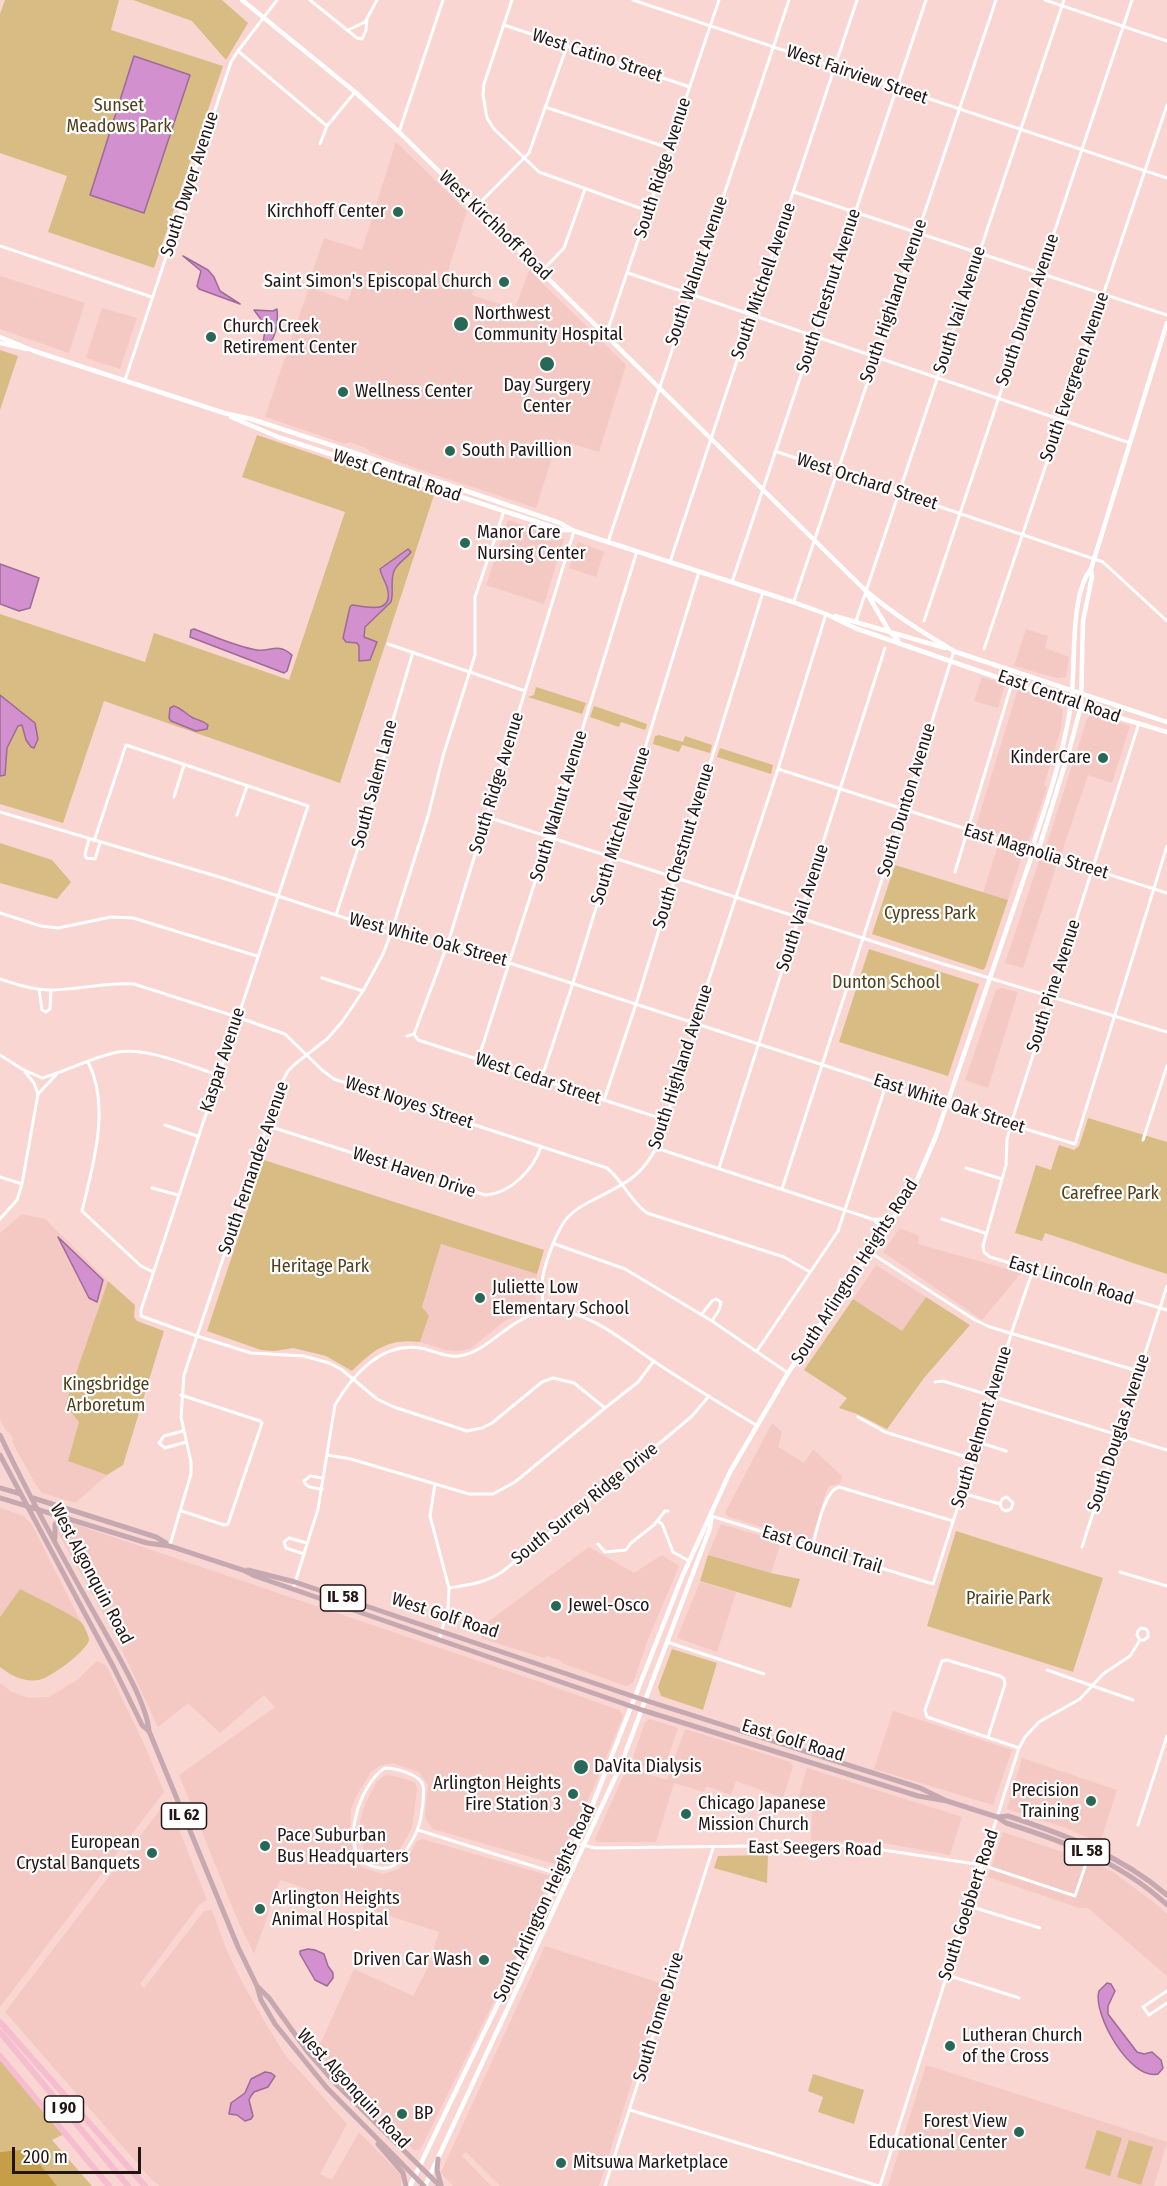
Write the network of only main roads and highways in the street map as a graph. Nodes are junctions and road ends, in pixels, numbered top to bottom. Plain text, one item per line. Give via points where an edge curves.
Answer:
1 (242, 0) edge
2 (1167, 323) edge
3 (0, 337) edge
4 (0, 343) edge
5 (34, 351) junction
6 (224, 413) junction
7 (574, 531) junction
8 (1091, 569) junction
9 (865, 590) junction
10 (826, 614) junction
11 (889, 631) junction
12 (902, 644) junction
13 (954, 651) junction
14 (951, 660) joint
15 (1072, 690) junction
16 (1082, 693) junction
17 (1071, 703) junction
18 (1081, 706) junction
19 (1167, 722) edge
20 (1167, 732) edge
21 (1034, 850) junction
22 (893, 1219) junction
23 (880, 1238) junction
24 (0, 1434) edge
25 (0, 1455) edge
26 (0, 1488) edge
27 (22, 1495) junction
28 (0, 1498) edge
29 (32, 1498) junction
30 (28, 1506) junction
31 (38, 1509) junction
32 (711, 1516) junction
33 (64, 1518) junction
34 (55, 1542) junction
35 (170, 1546) junction
36 (243, 1570) junction
37 (635, 1697) junction
38 (646, 1700) junction
39 (632, 1706) junction
40 (642, 1710) junction
41 (149, 1731) junction
42 (947, 1801) junction
43 (997, 1817) junction
44 (1167, 1895) edge
45 (1167, 1905) edge
46 (257, 1986) junction
47 (0, 2022) edge
48 (0, 2032) edge
49 (0, 2056) edge
50 (375, 2137) junction
51 (438, 2159) junction
52 (420, 2166) junction
53 (430, 2175) junction
54 (415, 2177) junction
55 (108, 2186) edge
56 (128, 2186) edge
57 (145, 2186) edge
58 (408, 2186) edge
59 (425, 2186) edge
60 (441, 2186) edge

1 - 9 main road, West Kirchhoff Road via 399,132
2 - 8 main road, South Arlington Heights Road
3 - 5 main road, West Central Road
4 - 5 main road, West Central Road
5 - 6 main road, West Central Road
6 - 7 main road, West Central Road via 395,466
6 - 7 main road, West Central Road via 278,437
7 - 10 main road, West Central Road
8 - 15 main road, South Arlington Heights Road via 1076,618
8 - 16 main road, South Arlington Heights Road via 1083,621
9 - 11 main road, West Kirchhoff Road
9 - 13 main road, West Kirchhoff Road via 884,607
10 - 11 main road, West Central Road
10 - 12 main road, West Central Road
11 - 12 main road, West Kirchhoff Road
11 - 13 main road, West Central Road
12 - 14 main road, West Central Road
13 - 15 main road, East Central Road
14 - 17 main road, East Central Road
15 - 16 main road, East Central Road
15 - 17 main road, South Arlington Heights Road
16 - 18 main road, South Arlington Heights Road
16 - 19 main road, East Central Road
17 - 18 main road, East Central Road
17 - 21 main road, South Arlington Heights Road
18 - 20 main road, East Central Road
18 - 21 main road, South Arlington Heights Road via 1040,845
21 - 22 main road, South Arlington Heights Road via 936,1136 914,1187
22 - 23 main road, South Arlington Heights Road
22 - 23 main road via 875,1220 880,1225
23 - 32 main road, South Arlington Heights Road via 756,1425
24 - 29 main road, West Algonquin Road / IL 62
25 - 27 main road, West Algonquin Road / IL 62
26 - 27 main road, IL 58
27 - 29 main road, IL 58
27 - 30 main road, West Algonquin Road / IL 62
28 - 30 main road, IL 58
29 - 31 main road, West Algonquin Road / IL 62
29 - 35 main road, West Golf Road / IL 58 via 156,1537
30 - 31 main road, West Golf Road / IL 58
30 - 41 main road, West Algonquin Road / IL 62 via 142,1725
31 - 33 main road, West Golf Road / IL 58
31 - 34 main road, West Algonquin Road / IL 62
32 - 37 main road, South Arlington Heights Road via 689,1560
32 - 38 main road, South Arlington Heights Road via 710,1528
33 - 34 main road via 55,1524
33 - 35 main road, West Golf Road / IL 58
34 - 41 main road, West Algonquin Road / IL 62 via 119,1659 145,1713
35 - 36 main road, West Golf Road / IL 58
36 - 37 main road, West Golf Road / IL 58 via 295,1582
36 - 39 main road, West Golf Road / IL 58
37 - 38 main road, East Golf Road / IL 58
37 - 39 main road, South Arlington Heights Road
38 - 40 main road, South Arlington Heights Road
38 - 42 main road, East Golf Road / IL 58 via 920,1788
39 - 40 main road, East Golf Road / IL 58
39 - 52 main road, South Arlington Heights Road via 561,1874
40 - 42 main road, East Golf Road / IL 58 via 918,1796
40 - 51 main road, South Arlington Heights Road via 585,1846
41 - 46 main road, West Algonquin Road / IL 62
42 - 43 main road, East Golf Road / IL 58
43 - 44 main road, East Golf Road / IL 58 via 1008,1816 1089,1845 1137,1872
43 - 45 main road, East Golf Road / IL 58 via 1090,1853 1132,1877
46 - 50 main road, West Algonquin Road / IL 62 via 261,2000 292,2047
46 - 52 main road, West Algonquin Road / IL 62 via 337,2085
47 - 57 highway
48 - 56 highway, I 90
49 - 55 highway, I 90
50 - 54 main road, West Algonquin Road / IL 62
50 - 58 main road via 403,2173
51 - 53 main road, South Arlington Heights Road
51 - 60 main road
52 - 53 main road, IL 62
52 - 54 main road, South Arlington Heights Road
53 - 59 main road, South Arlington Heights Road
53 - 60 main road, IL 62
54 - 58 main road, South Arlington Heights Road
54 - 59 main road, IL 62

